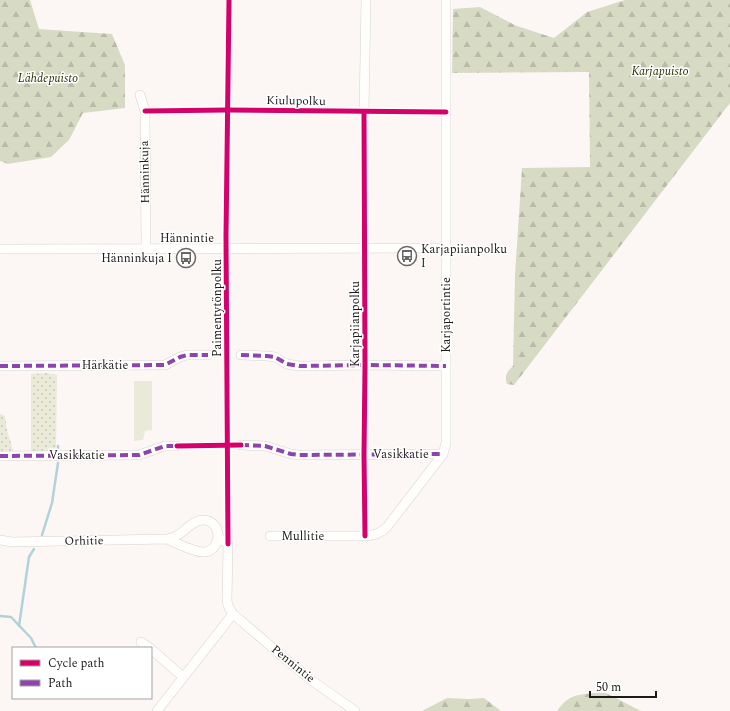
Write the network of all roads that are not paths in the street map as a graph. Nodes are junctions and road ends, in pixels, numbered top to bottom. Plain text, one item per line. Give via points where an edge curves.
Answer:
1 (366, 0) edge
2 (446, 0) edge
3 (140, 95) dead end
4 (364, 112) dead end
5 (146, 248) junction
6 (446, 248) junction
7 (0, 249) edge
8 (208, 355) dead end
9 (241, 355) dead end
10 (0, 366) edge
11 (446, 366) junction
12 (177, 446) dead end
13 (240, 446) dead end
14 (443, 454) junction
15 (0, 456) edge
16 (379, 534) joint
17 (270, 536) dead end
18 (219, 538) junction
19 (167, 539) junction
20 (0, 540) edge
21 (233, 614) junction
22 (141, 642) dead end
23 (148, 647) edge
24 (152, 650) edge
25 (184, 677) junction
26 (157, 711) edge
27 (355, 711) edge

1 - 4 street
2 - 6 street, Karjaportintie
3 - 5 street, Hänninkuja via 145,111
5 - 6 street, Hännintie
5 - 7 street, Hännintie
6 - 11 street, Karjaportintie
8 - 10 street, Härkätie via 187,355 165,365
9 - 11 street via 275,357 287,364 299,366
11 - 14 street, Karjaportintie via 446,443
12 - 15 street, Vasikkatie via 165,446 139,455
13 - 14 street, Vasikkatie via 265,446 299,455
14 - 16 street, Karjaportintie
16 - 17 street, Mullitie
18 - 19 street, Orhitie via 212,549 204,552
18 - 19 street, Orhitie via 214,524 202,520
18 - 21 street via 228,544 227,601
19 - 20 street, Orhitie via 12,542
21 - 25 street
21 - 27 street, Pennintie via 306,675
22 - 23 street
24 - 25 street
25 - 26 street

